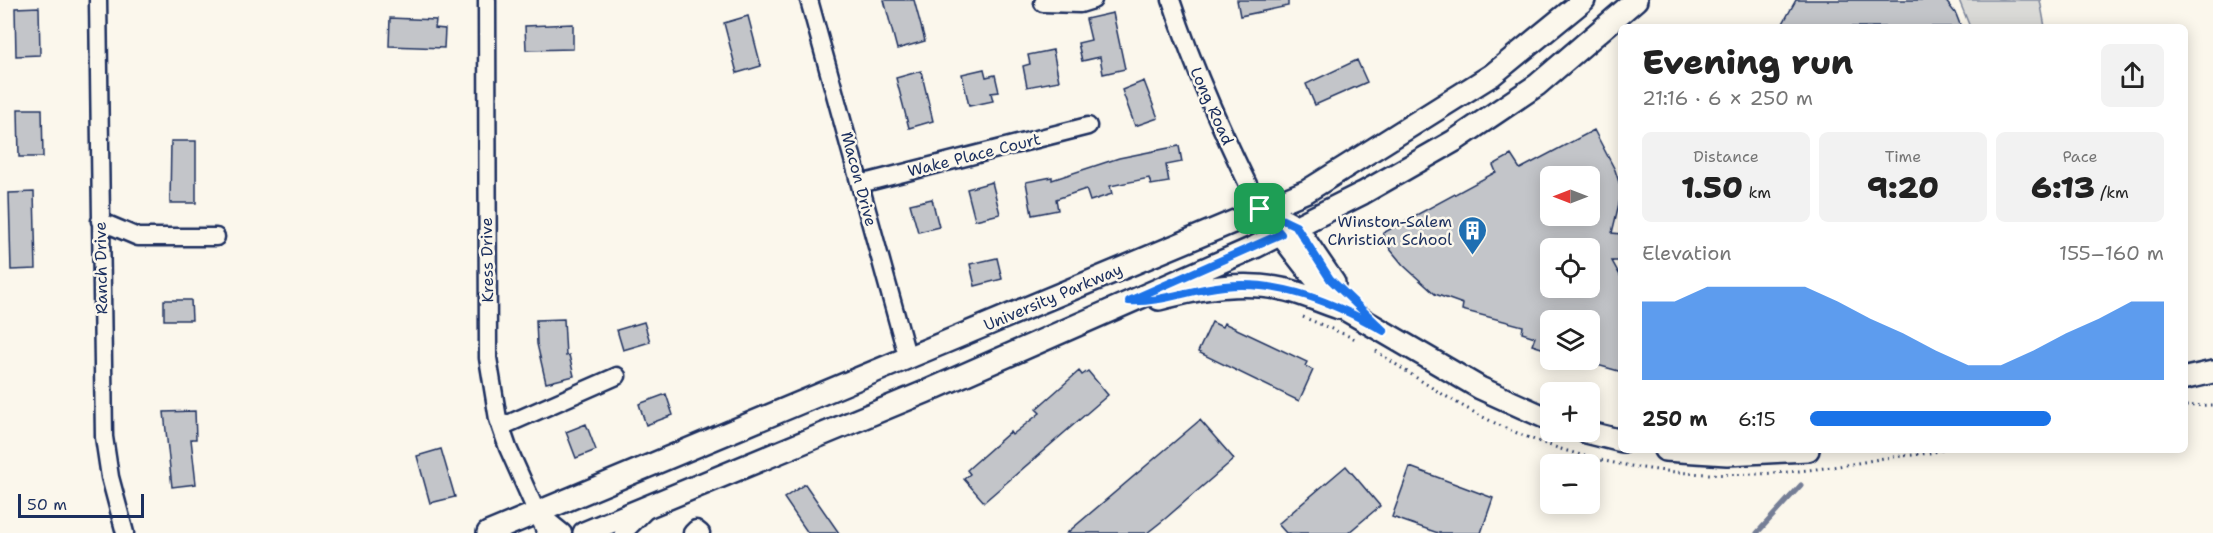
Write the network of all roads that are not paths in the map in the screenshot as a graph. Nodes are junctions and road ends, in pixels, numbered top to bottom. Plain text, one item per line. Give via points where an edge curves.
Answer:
1 (98, 0) edge
2 (487, 0) edge
3 (809, 0) edge
4 (1093, 0) edge
5 (1171, 0) edge
6 (1636, 0) edge
7 (1043, 3) dead end
8 (1574, 3) edge
9 (1088, 126) dead end
10 (860, 184) junction
11 (1260, 209) junction
12 (100, 221) junction
13 (1288, 230) junction
14 (216, 237) dead end
15 (1129, 301) junction
16 (1346, 310) junction
17 (1384, 331) junction
18 (908, 358) junction
19 (2213, 372) edge
20 (616, 376) dead end
21 (2188, 378) edge
22 (1540, 415) edge
23 (501, 427) junction
24 (1600, 436) edge
25 (1618, 440) edge
26 (1711, 453) edge
27 (1746, 453) edge
28 (649, 508) junction
29 (536, 512) junction
30 (125, 533) edge
31 (488, 533) edge
32 (546, 533) edge
33 (563, 533) edge
34 (584, 533) edge
35 (623, 533) edge
36 (692, 533) edge
37 (700, 533) edge

1 - 12 street, Ranch Drive
2 - 23 street, Kress Drive via 488,358
3 - 10 street, Macon Drive
4 - 7 street via 1080,4
5 - 11 street, Long Road via 1219,126
6 - 13 main road, University Parkway via 1537,85 1454,141 1405,171
8 - 11 main road, University Parkway via 1492,75 1307,191
9 - 10 street, Wake Place Court
10 - 18 street, Macon Drive
11 - 13 main road
11 - 18 main road, University Parkway
12 - 14 street via 138,237
12 - 30 street, Ranch Drive via 104,436
13 - 15 main road, University Parkway
13 - 16 main road via 1301,263
13 - 17 main road via 1330,279
15 - 16 main road via 1149,302 1190,291 1256,284 1289,290
15 - 28 main road, University Parkway
16 - 17 main road
17 - 22 main road via 1480,388
18 - 29 main road, University Parkway
19 - 21 main road
20 - 23 street
23 - 29 street, Kress Drive
24 - 25 main road
26 - 27 main road
28 - 34 main road, University Parkway
28 - 35 street
29 - 31 main road, University Parkway
29 - 32 street, Kress Drive
29 - 33 street
36 - 37 street via 696,529

